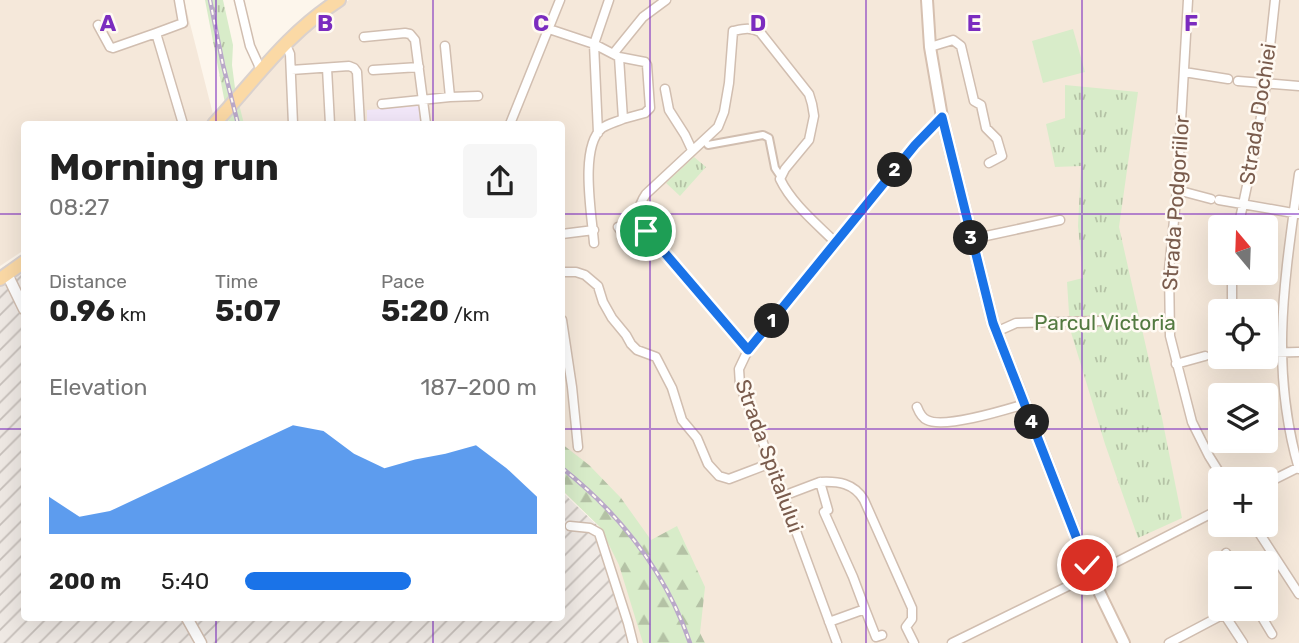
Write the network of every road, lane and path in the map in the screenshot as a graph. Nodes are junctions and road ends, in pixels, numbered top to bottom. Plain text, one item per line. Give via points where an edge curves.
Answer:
1 (179, 0) edge
2 (239, 0) edge
3 (339, 0) edge
4 (560, 0) edge
5 (609, 0) edge
6 (666, 0) edge
7 (927, 0) edge
8 (1188, 0) edge
9 (1275, 0) edge
10 (98, 25) dead end
11 (549, 29) junction
12 (156, 33) junction
13 (364, 37) dead end
14 (285, 43) junction
15 (594, 44) junction
16 (445, 46) dead end
17 (930, 47) junction
18 (616, 55) junction
19 (419, 66) junction
20 (327, 68) junction
21 (261, 70) junction
22 (291, 70) junction
23 (373, 70) dead end
24 (1184, 72) junction
25 (1266, 84) junction
26 (1299, 86) edge
27 (665, 89) dead end
28 (478, 96) dead end
29 (450, 97) junction
30 (422, 101) junction
31 (382, 104) dead end
32 (942, 117) junction
33 (622, 119) junction
34 (182, 121) edge
35 (217, 121) edge
36 (293, 121) edge
37 (330, 121) edge
38 (360, 121) edge
39 (425, 121) edge
40 (511, 121) edge
41 (598, 133) junction
42 (704, 140) junction
43 (692, 150) junction
44 (989, 163) dead end
45 (1299, 174) edge
46 (781, 177) junction
47 (1177, 191) junction
48 (1242, 204) junction
49 (1296, 213) edge
50 (1240, 215) edge
51 (1060, 220) dead end
52 (641, 224) junction
53 (618, 227) dead end
54 (593, 230) junction
55 (565, 233) edge
56 (972, 239) junction
57 (594, 243) dead end
58 (836, 243) junction
59 (21, 264) edge
60 (565, 272) edge
61 (3, 276) edge
62 (21, 304) edge
63 (1100, 321) dead end
64 (996, 332) junction
65 (565, 340) edge
66 (748, 350) junction
67 (1299, 352) edge
68 (1281, 353) junction
69 (1205, 356) joint
70 (1208, 356) edge
71 (1176, 363) junction
72 (1025, 404) junction
73 (917, 407) dead end
74 (578, 447) dead end
75 (771, 463) junction
76 (1216, 467) edge
77 (1299, 467) edge
78 (1278, 478) edge
79 (820, 482) junction
80 (783, 496) junction
81 (1208, 515) edge
82 (570, 526) dead end
83 (1262, 537) edge
84 (1091, 575) junction
85 (1299, 594) edge
86 (865, 609) junction
87 (189, 621) edge
88 (1264, 621) edge
89 (829, 622) junction
90 (1272, 634) dead end
91 (882, 635) dead end
92 (201, 643) edge
93 (633, 643) edge
94 (837, 643) edge
95 (914, 643) edge
96 (952, 643) edge
97 (1124, 643) edge
98 (1169, 643) edge
99 (1243, 643) edge

1 - 12 street via 183,23
2 - 21 street
3 - 14 main road
4 - 11 street
5 - 15 street
6 - 18 street via 643,17
7 - 17 main road
8 - 24 street, Strada Podgoriilor
9 - 25 street, Strada Dochiei
10 - 12 street via 113,48
11 - 15 street
11 - 40 street
12 - 34 street
13 - 19 street via 410,34
14 - 21 main road
14 - 22 street
15 - 18 street
15 - 41 street
16 - 29 street
17 - 32 main road
17 - 44 street via 953,40 961,46 974,102 981,104 986,128 997,139 1002,156
18 - 33 street
18 - 33 street via 647,65 651,104 645,113
19 - 23 street
19 - 30 street
20 - 22 street
20 - 37 street
20 - 38 street via 349,66 357,72
21 - 35 main road
22 - 36 street
24 - 25 street
24 - 47 street, Strada Podgoriilor
25 - 26 street
25 - 48 street, Strada Dochiei
27 - 43 street via 668,110
28 - 29 street
29 - 30 street
30 - 31 street
30 - 39 street
32 - 56 main road
32 - 58 street, Strada Spitalului
33 - 41 street
41 - 54 street via 588,174
42 - 43 street
42 - 46 street via 709,145 763,135 769,138
42 - 46 street via 718,128 724,112 733,31 760,32 809,94 814,116 809,140
43 - 52 street via 641,200
45 - 49 street
46 - 58 street via 792,197
47 - 48 street
47 - 71 street, Strada Podgoriilor via 1169,270 1170,336
48 - 49 street
48 - 50 street, Strada Dochiei
49 - 68 street via 1284,289
51 - 56 street
52 - 53 street via 621,231
52 - 66 street
54 - 55 street
54 - 57 street
56 - 64 main road
58 - 66 street, Strada Spitalului
59 - 61 main road
60 - 75 street via 584,275 598,286 607,310 631,344 656,357 682,419 716,473 729,479
61 - 62 street
63 - 64 street via 1016,323
64 - 72 main road
65 - 74 street
66 - 75 street, Strada Spitalului via 738,375 740,385
67 - 68 street
68 - 77 street via 1285,410
69 - 70 street
69 - 71 street
71 - 76 street, Strada Podgoriilor via 1192,422
72 - 73 street via 936,422 926,420
72 - 84 main road
75 - 80 street, Strada Spitalului
77 - 78 street
79 - 80 street
79 - 86 street via 828,510 824,512
79 - 95 street via 834,481 860,493 912,608 906,627
80 - 89 street, Strada Spitalului
81 - 84 street
82 - 93 street via 599,533
83 - 85 street
84 - 96 street
84 - 97 main road
86 - 89 street
86 - 91 street via 876,637
87 - 92 street
88 - 90 street
89 - 94 street, Strada Spitalului
98 - 99 street via 1224,614

